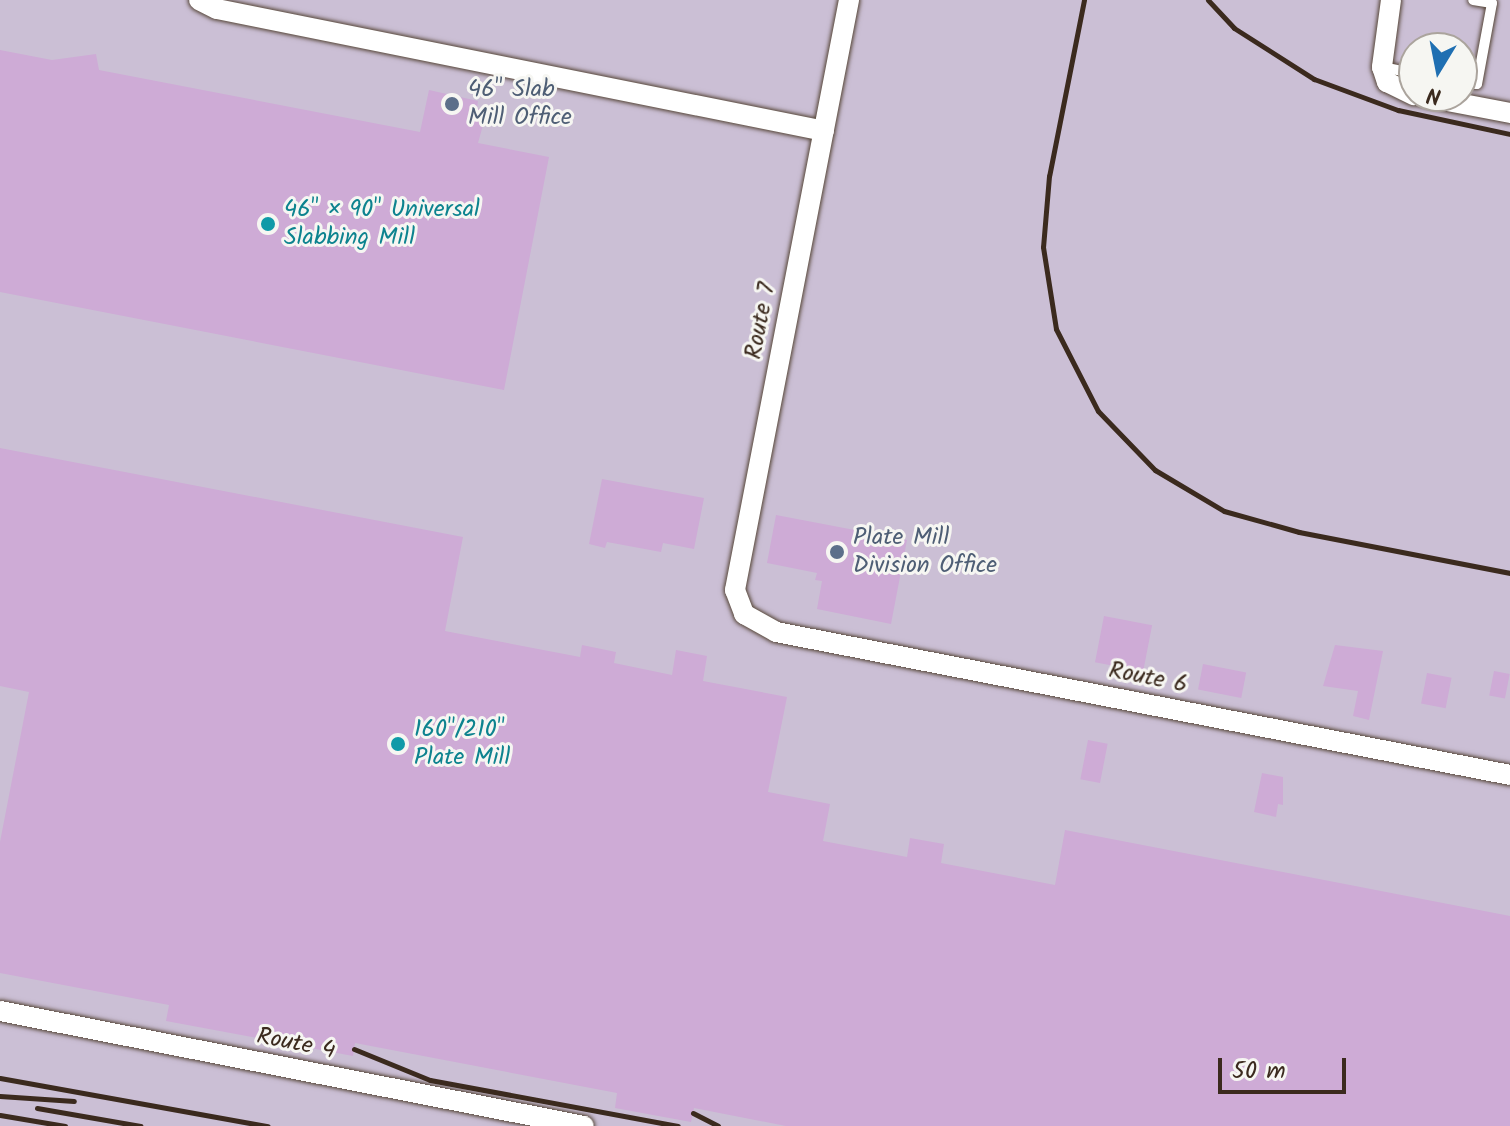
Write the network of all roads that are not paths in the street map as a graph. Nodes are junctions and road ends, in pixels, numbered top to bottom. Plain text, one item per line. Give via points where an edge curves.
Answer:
1 (849, 0) edge
2 (1391, 0) edge
3 (1473, 0) edge
4 (212, 3) edge
5 (1381, 63) junction
6 (1398, 68) edge
7 (1478, 79) edge
8 (1398, 87) edge
9 (1478, 107) edge
10 (1510, 113) edge
11 (824, 131) junction
12 (776, 632) joint
13 (1510, 775) edge
14 (0, 1011) edge
15 (584, 1126) edge

1 - 11 street, Route 7
2 - 5 street
3 - 7 lane via 1492,3
4 - 11 street
5 - 6 lane
5 - 8 street via 1387,82
9 - 10 street
11 - 12 street, Route 7 via 735,590 744,614
12 - 13 street, Route 6
14 - 15 street, Route 4

